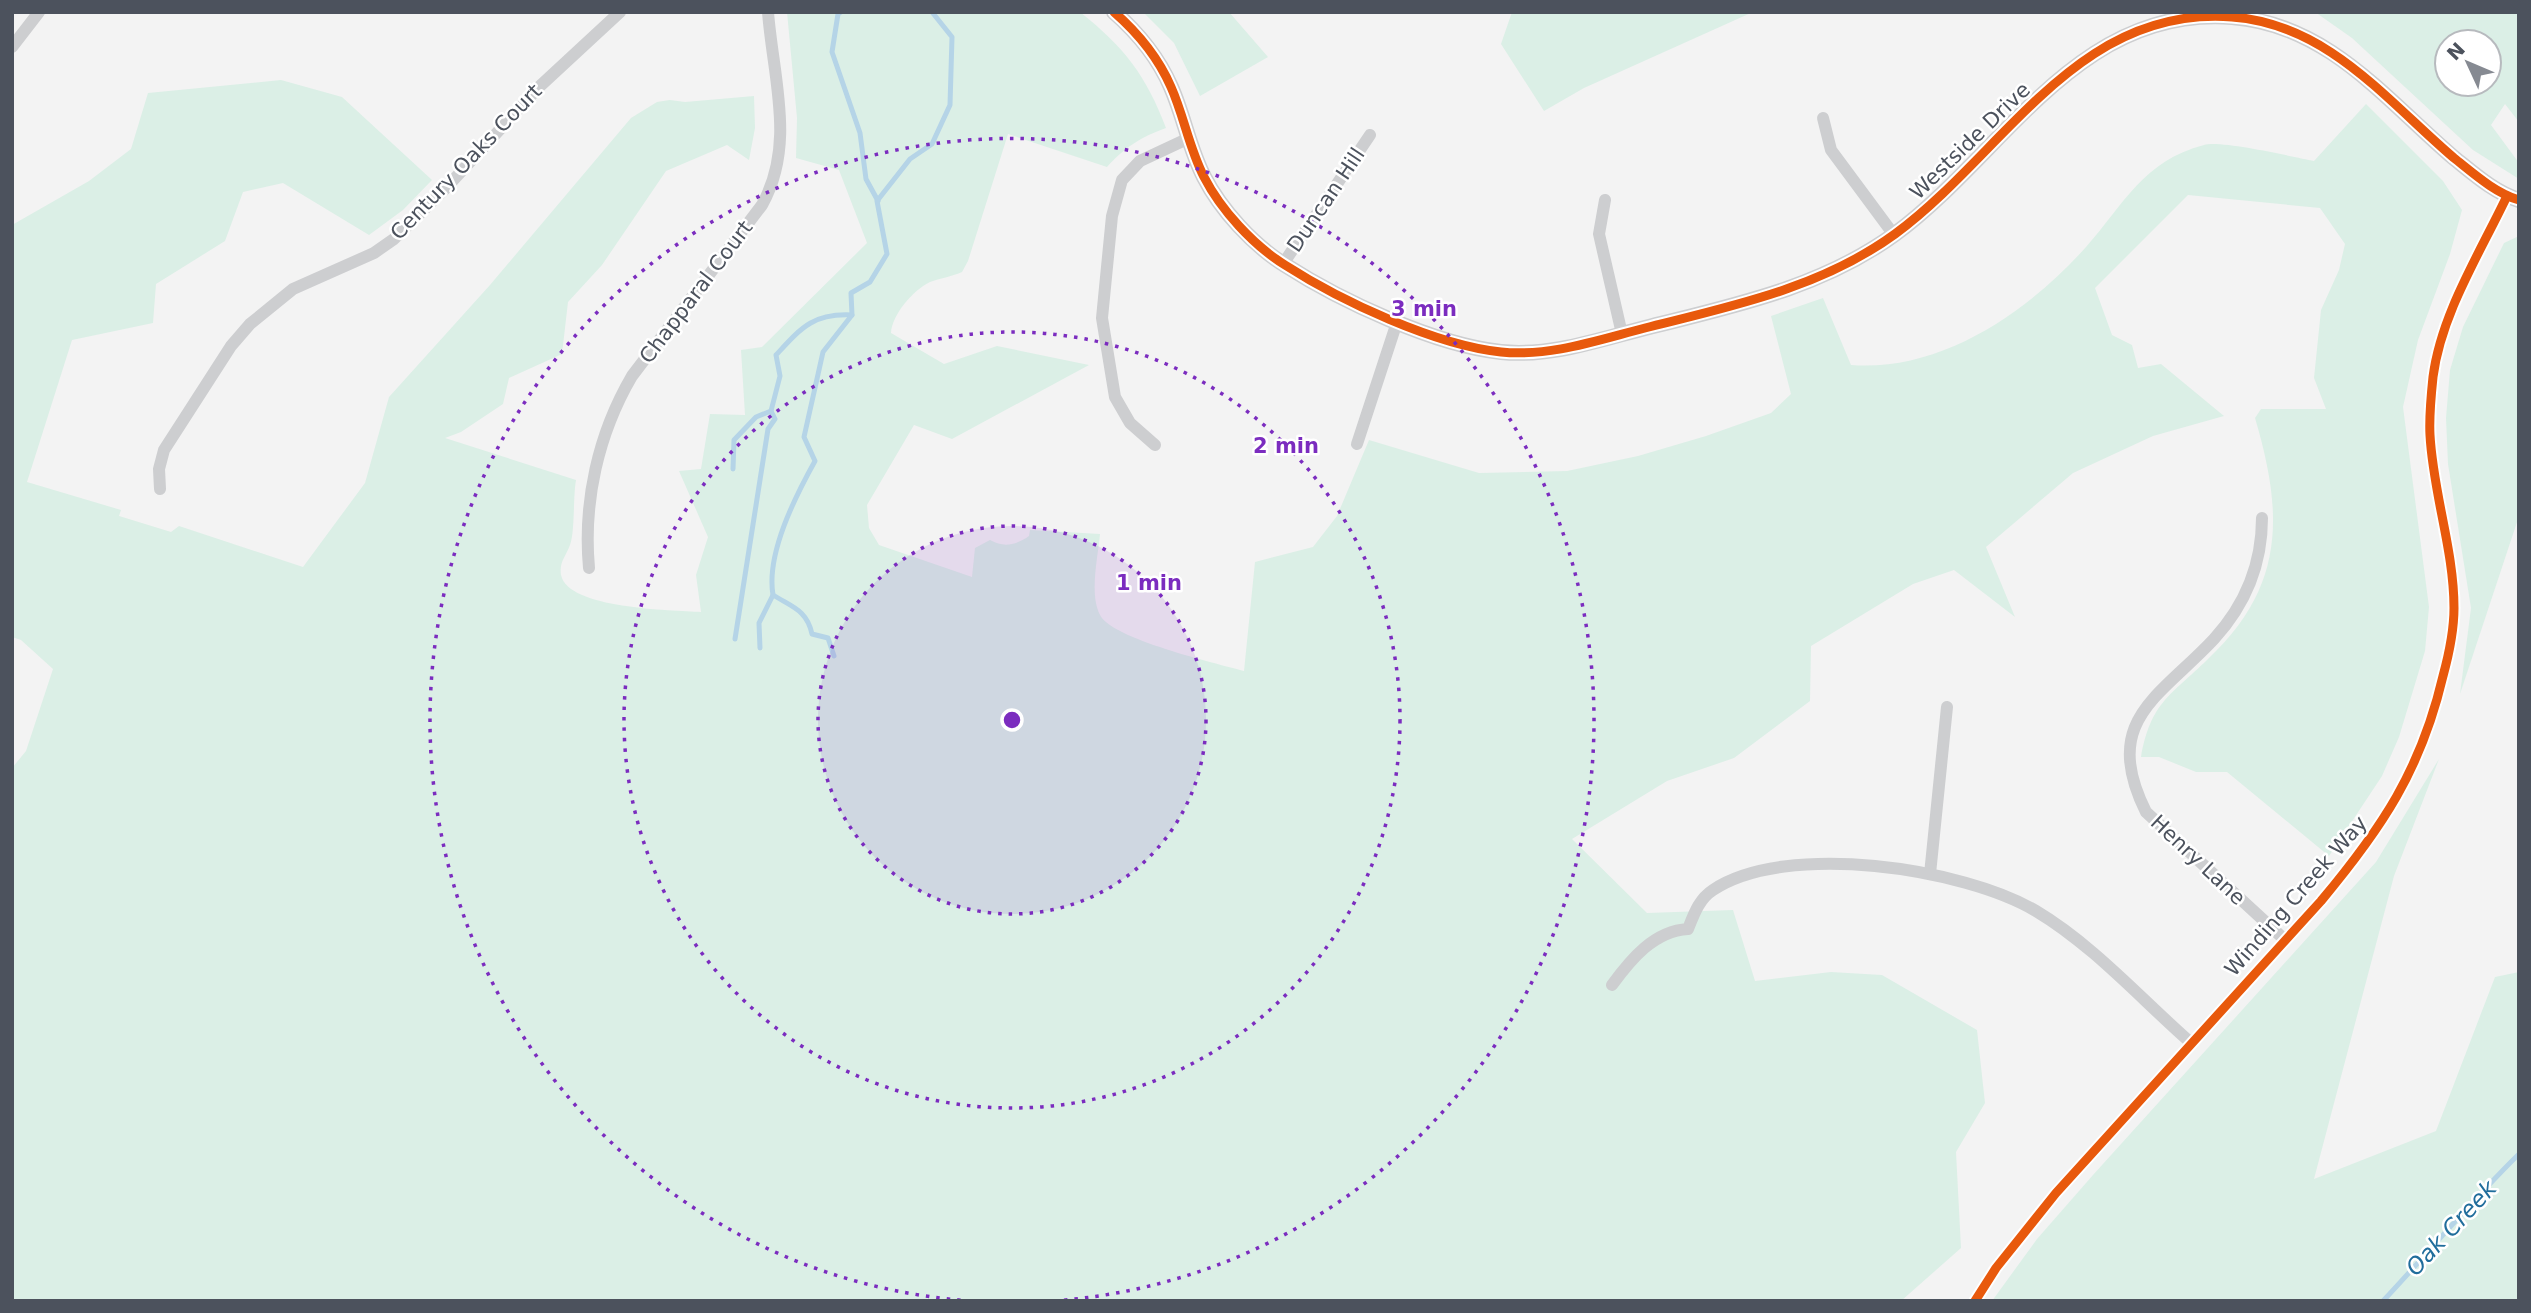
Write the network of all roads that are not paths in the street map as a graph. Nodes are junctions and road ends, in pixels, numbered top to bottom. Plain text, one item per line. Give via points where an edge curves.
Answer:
1 (39, 12) edge
2 (620, 12) edge
3 (768, 12) edge
4 (1114, 12) edge
5 (12, 47) edge
6 (1823, 118) dead end
7 (1370, 135) dead end
8 (1187, 139) junction
9 (2513, 198) edge
10 (1605, 201) dead end
11 (1894, 235) junction
12 (1283, 264) junction
13 (1397, 322) junction
14 (1622, 334) junction
15 (1357, 444) dead end
16 (1155, 445) dead end
17 (160, 489) dead end
18 (2262, 518) dead end
19 (589, 568) dead end
20 (1947, 707) dead end
21 (1930, 874) junction
22 (2285, 940) junction
23 (1612, 985) dead end
24 (2190, 1042) junction
25 (1975, 1301) edge

1 - 5 street
2 - 17 street, Century Oaks Court via 539,87 394,239 374,253 293,289 250,324 164,450
3 - 19 street, Chapparal Court via 781,121 779,166 773,186 632,376 616,405 587,511
4 - 8 street, Westside Drive via 1140,35 1165,77
6 - 11 street via 1831,150
7 - 12 street, Duncan Hill
8 - 12 street, Westside Drive via 1205,180 1235,220
8 - 16 street via 1140,161 1122,180 1112,216 1102,318 1115,397 1130,423
9 - 11 street, Westside Drive via 2441,147 2345,60 2316,41 2253,19 2208,16 2151,25 2096,50
9 - 22 street, Winding Creek Way via 2452,312 2434,374 2430,435 2454,608 2440,691 2424,743 2399,798 2360,854
10 - 14 street via 1599,234
11 - 14 street, Westside Drive via 1845,266 1812,280
12 - 13 street, Westside Drive via 1342,298
13 - 14 street, Westside Drive via 1464,345 1519,353 1577,346
13 - 15 street
18 - 22 street, Henry Lane via 2253,577 2244,596 2213,640 2144,707 2133,732 2130,756 2137,794 2146,812
20 - 21 street
21 - 23 street via 1822,863 1775,865 1754,872 1712,891 1696,907 1688,929 1670,930 1651,943
21 - 24 street via 1987,887 2045,916
22 - 24 street, Winding Creek Way
24 - 25 street, Winding Creek Way via 2048,1203

